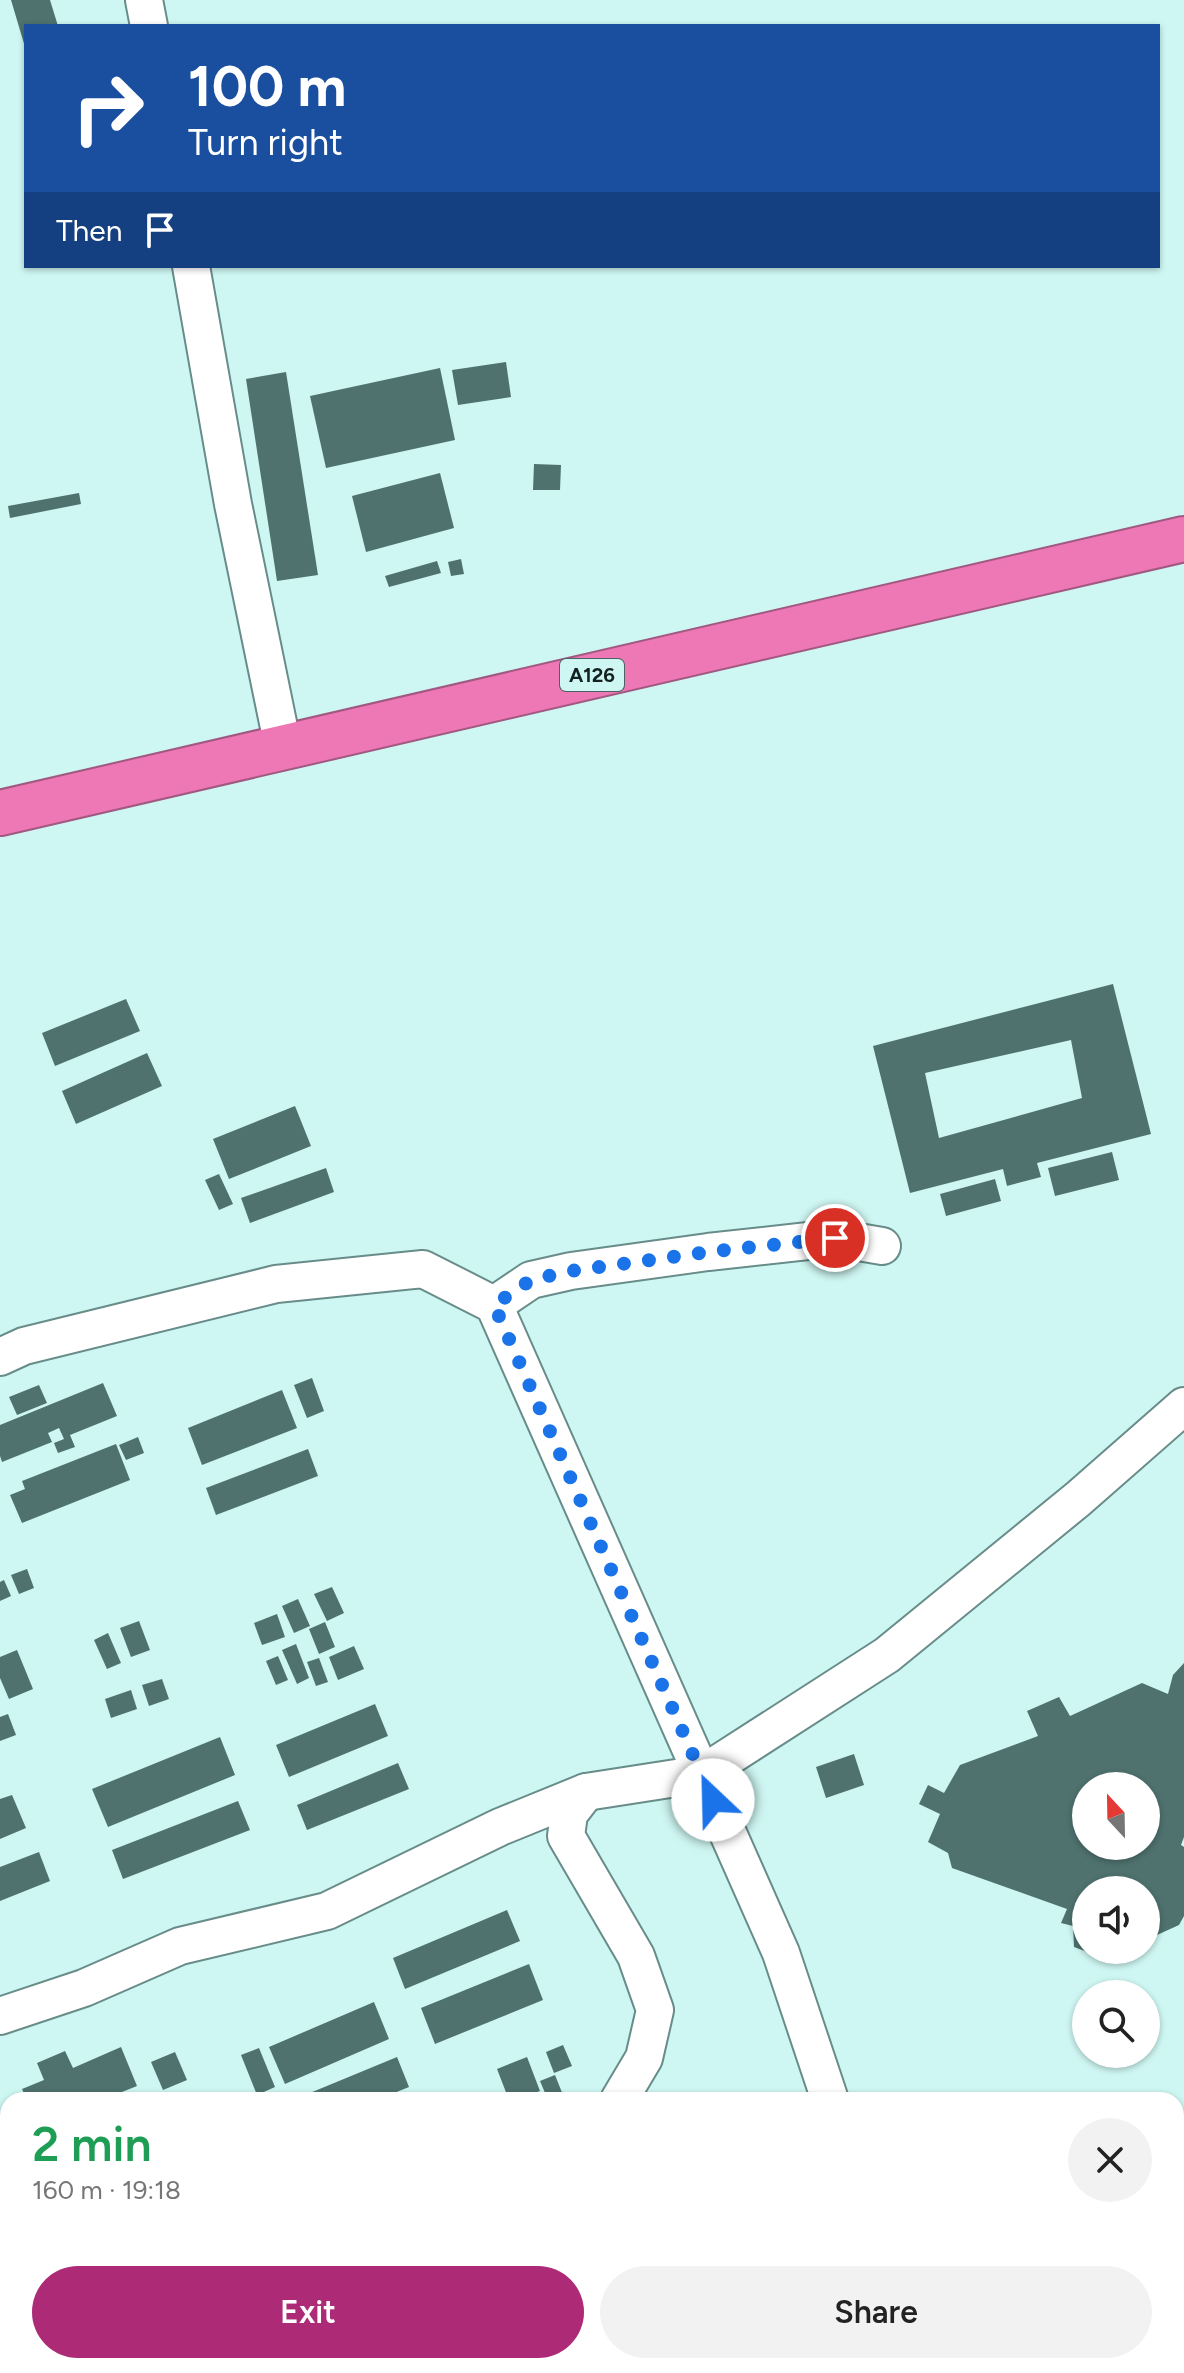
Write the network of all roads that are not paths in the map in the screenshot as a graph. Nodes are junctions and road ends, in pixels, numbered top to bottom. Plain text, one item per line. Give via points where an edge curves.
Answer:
1 (144, 0) edge
2 (149, 24) edge
3 (191, 268) edge
4 (1182, 547) edge
5 (283, 747) junction
6 (0, 813) edge
7 (882, 1246) dead end
8 (494, 1305) junction
9 (0, 1357) edge
10 (1184, 1406) edge
11 (702, 1774) junction
12 (586, 1792) junction
13 (0, 2016) edge
14 (624, 2092) edge
15 (827, 2092) edge

1 - 2 street
3 - 5 street
4 - 5 highway, A126
5 - 6 highway, A126
7 - 8 street via 835,1238 571,1271 531,1280
8 - 9 street via 423,1269 276,1284 24,1346
8 - 11 street
10 - 11 street via 887,1655
11 - 12 street
11 - 15 street via 781,1953
12 - 13 street via 500,1827 327,1911 180,1946 84,1988
12 - 14 street via 569,1814 566,1836 636,1956 655,2010 644,2058

